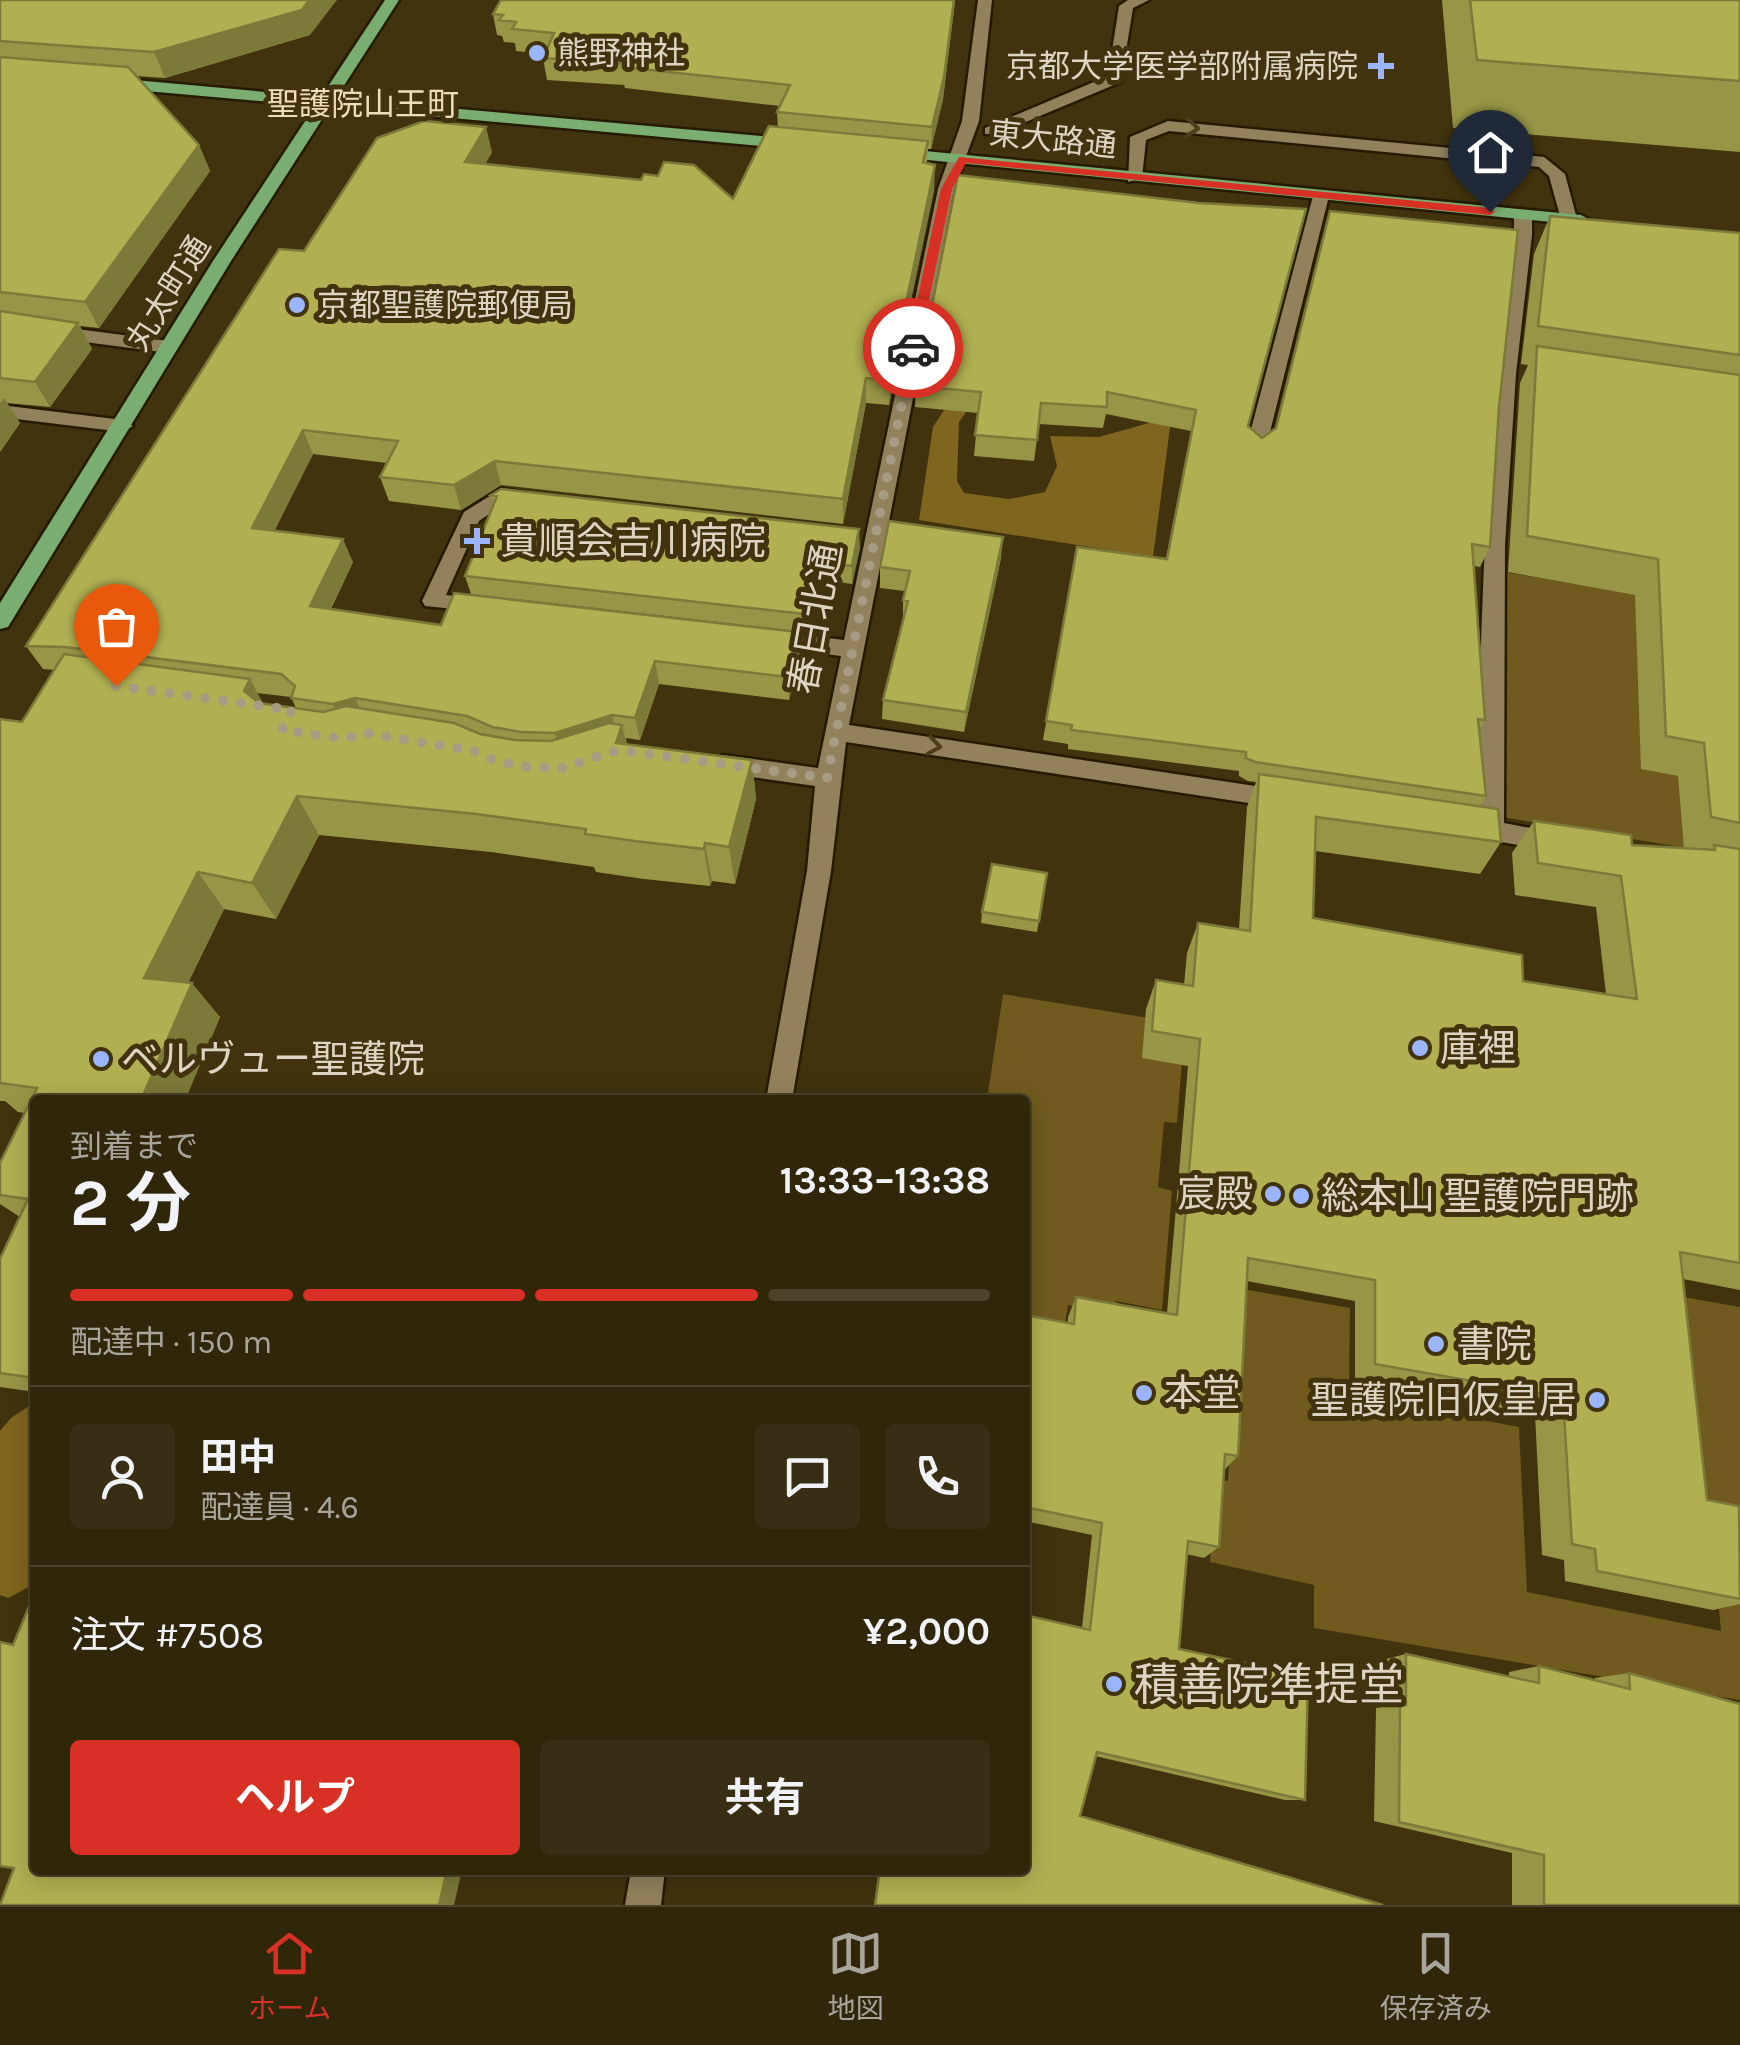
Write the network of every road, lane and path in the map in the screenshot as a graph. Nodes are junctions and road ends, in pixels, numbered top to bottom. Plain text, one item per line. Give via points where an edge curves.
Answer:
1 (392, 0) edge
2 (985, 0) edge
3 (1142, 0) edge
4 (1126, 3) edge
5 (96, 82) edge
6 (326, 102) junction
7 (990, 131) dead end
8 (819, 146) edge
9 (878, 152) edge
10 (963, 160) junction
11 (1134, 178) junction
12 (1321, 196) junction
13 (1523, 215) junction
14 (1568, 219) junction
15 (1606, 223) edge
16 (0, 325) edge
17 (169, 347) junction
18 (0, 412) edge
19 (123, 426) junction
20 (1256, 448) edge
21 (540, 501) edge
22 (510, 610) edge
23 (0, 621) edge
24 (740, 636) edge
25 (854, 649) junction
26 (837, 732) junction
27 (695, 760) edge
28 (827, 778) junction
29 (1300, 801) edge
30 (1434, 822) edge
31 (1492, 830) junction
32 (1587, 846) edge
33 (780, 1095) edge
34 (647, 1875) edge
35 (642, 1905) edge

1 - 6 main road, 丸太町通
2 - 10 street, 春日北通
3 - 4 street
4 - 7 street via 1115,80
5 - 6 main road
6 - 8 main road
6 - 17 main road, 丸太町通
9 - 10 main road, 東大路通
10 - 11 main road, 東大路通
10 - 25 street, 春日北通 via 946,189 863,537
11 - 12 main road, 東大路通
11 -> 14 street via 1138,137 1168,126 1398,146 1544,162 1557,174
12 - 13 main road, 東大路通
12 - 20 street
13 - 14 main road, 東大路通
13 - 31 street via 1517,374 1488,700
14 - 15 main road, 東大路通
16 - 17 street
17 - 19 main road, 丸太町通
18 - 19 street
19 - 23 main road, 丸太町通
21 - 22 street via 501,496 471,517 433,601
24 - 25 street
25 - 26 street, 春日北通
26 - 28 street, 春日北通
26 -> 29 street
27 - 28 street
28 - 33 street, 春日北通
30 - 31 street
31 - 32 street
34 - 35 street

